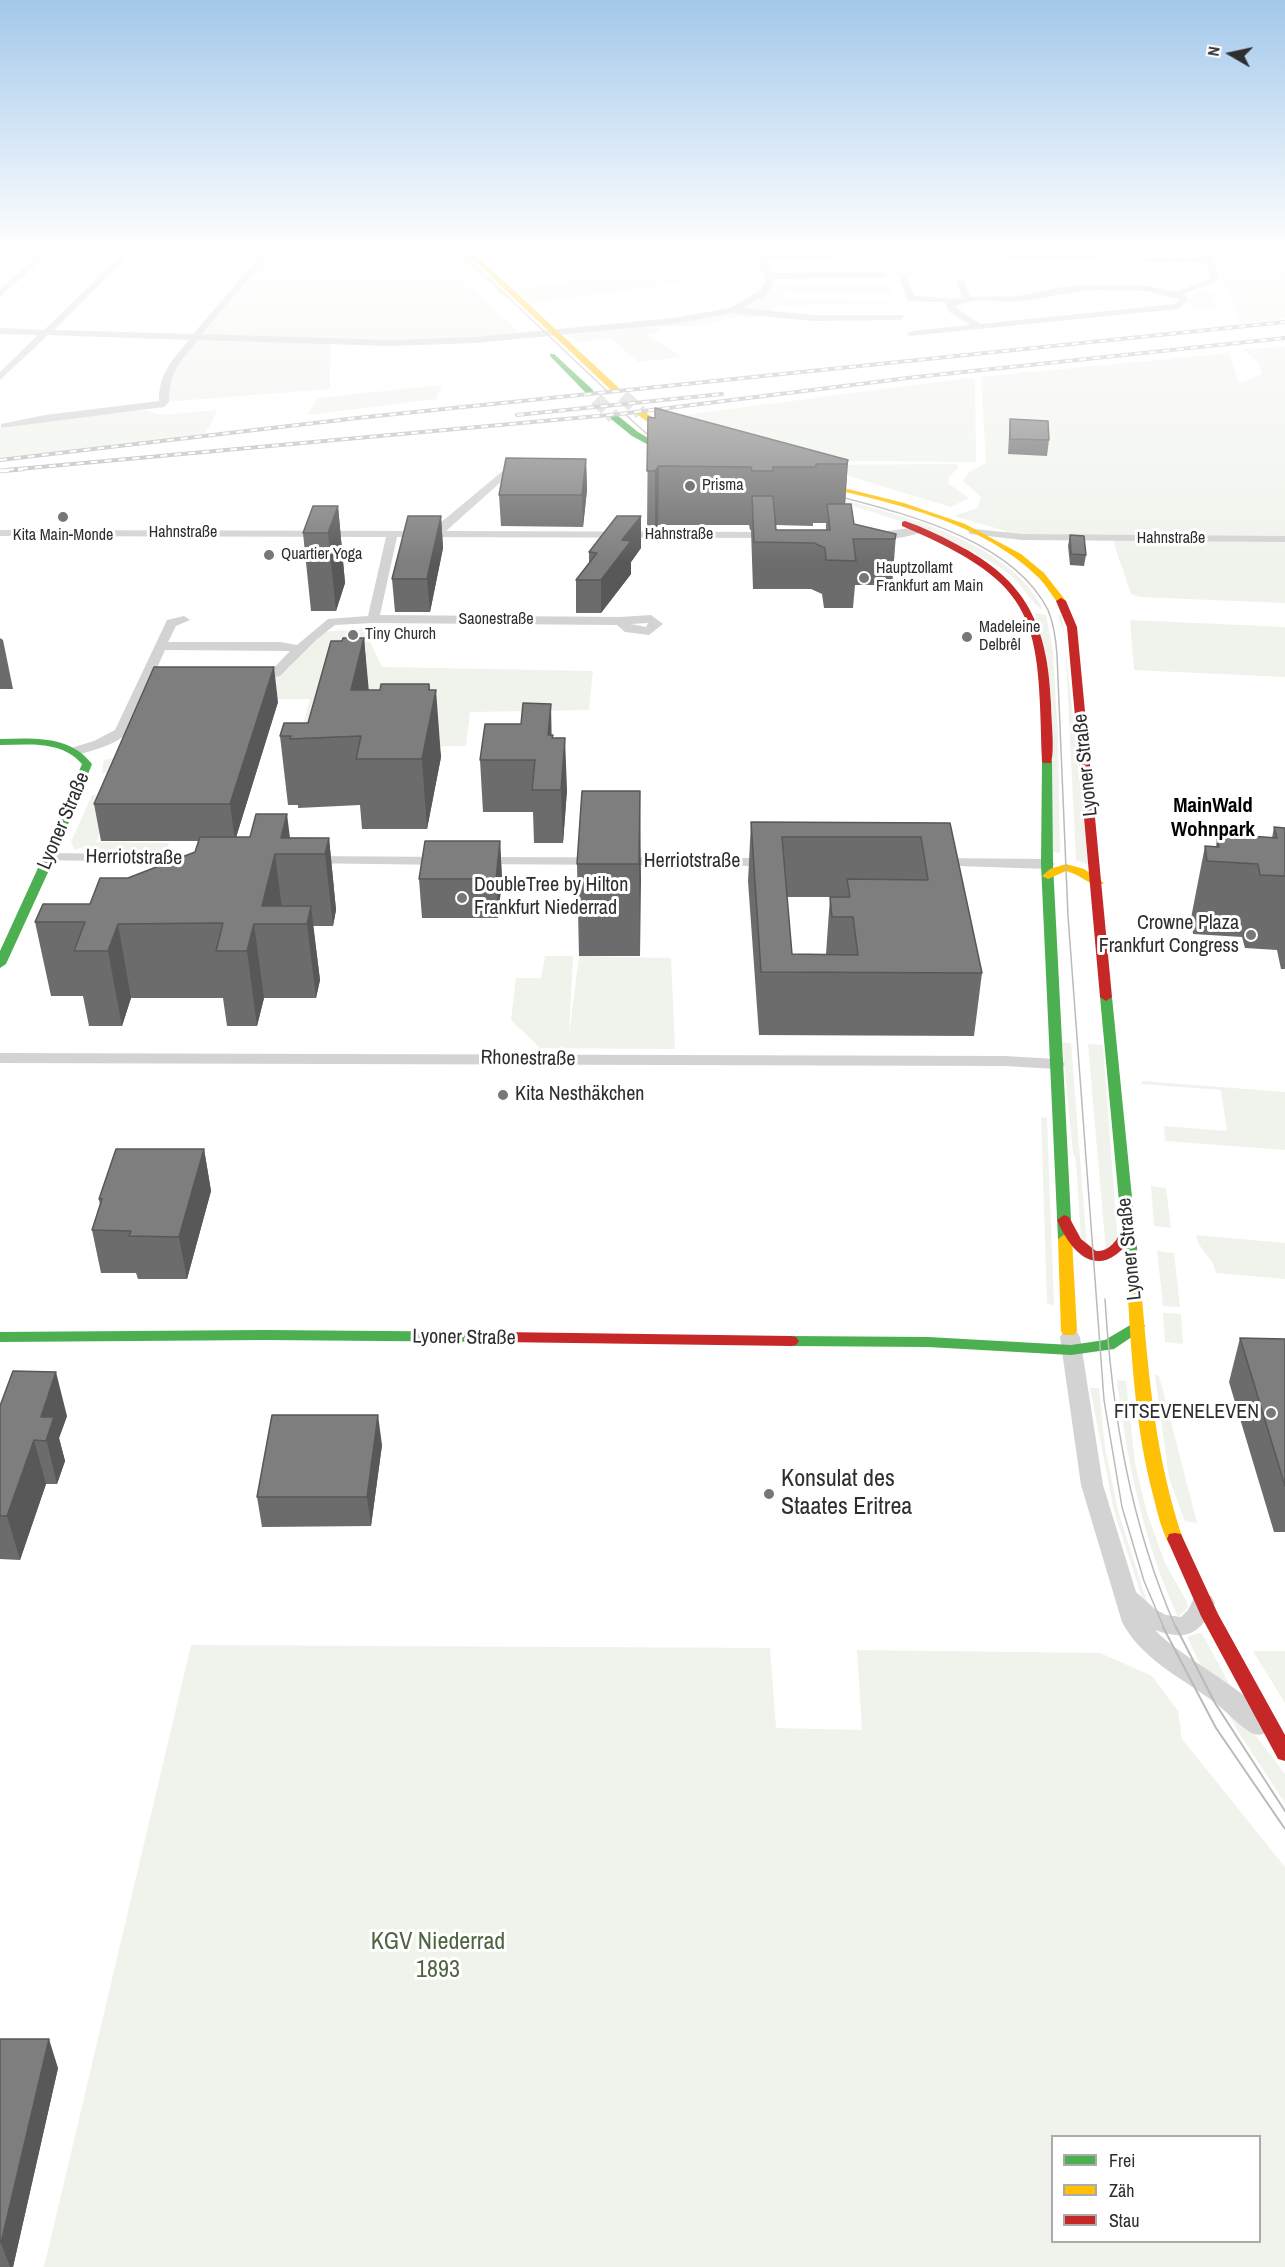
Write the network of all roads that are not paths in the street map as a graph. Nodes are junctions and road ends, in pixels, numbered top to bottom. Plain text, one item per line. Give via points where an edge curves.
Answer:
1 (22, 353) edge
2 (183, 353) edge
3 (549, 353) edge
4 (575, 353) edge
5 (5, 368) edge
6 (0, 377) edge
7 (617, 391) tunnel mouth
8 (591, 393) tunnel mouth
9 (641, 413) tunnel mouth
10 (614, 417) tunnel mouth
11 (5, 426) dead end
12 (692, 446) edge
13 (683, 459) edge
14 (517, 462) edge
15 (793, 476) edge
16 (866, 496) junction
17 (833, 500) edge
18 (895, 521) dead end
19 (919, 530) junction
20 (974, 532) junction
21 (0, 533) edge
22 (392, 534) junction
23 (439, 534) junction
24 (790, 536) edge
25 (856, 536) edge
26 (1057, 537) junction
27 (1285, 539) edge
28 (1025, 562) junction
29 (1021, 601) junction
30 (1062, 602) junction
31 (373, 619) junction
32 (184, 620) dead end
33 (620, 621) dead end
34 (160, 646) junction
35 (301, 649) junction
36 (274, 673) edge
37 (0, 742) edge
38 (76, 751) junction
39 (49, 857) junction
40 (212, 859) edge
41 (294, 860) edge
42 (786, 862) edge
43 (913, 862) edge
44 (1047, 870) junction
45 (1098, 883) junction
46 (0, 964) edge
47 (0, 1058) edge
48 (1056, 1064) junction
49 (1062, 1213) junction
50 (1128, 1233) junction
51 (1137, 1326) junction
52 (1002, 1332) dead end
53 (0, 1337) edge
54 (1066, 1337) junction
55 (1117, 1341) junction
56 (928, 1342) junction
57 (1140, 1369) junction
58 (1122, 1590) junction
59 (1203, 1603) junction
60 (1279, 1745) edge

1 - 5 street
2 - 11 street via 164,383 164,402 160,405
3 - 8 main road
4 - 7 main road
5 - 6 street
9 - 12 main road via 667,434
10 - 13 main road via 642,438
14 - 23 street via 443,526
15 - 16 main road, Lyoner Straße
16 - 17 main road via 843,495
16 - 20 main road, Lyoner Straße
18 - 19 main road, Lyoner Straße
19 - 25 street via 890,536
19 - 29 main road, Lyoner Straße via 975,557 1002,577
20 - 26 street, Hahnstraße
20 - 28 main road, Lyoner Straße
21 - 22 street, Hahnstraße
22 - 23 street, Hahnstraße
22 - 31 street
23 - 24 street, Hahnstraße
26 - 27 street, Hahnstraße
26 - 28 street, Hahnstraße via 1029,545 1023,552
28 - 30 main road, Lyoner Straße
29 - 30 main road via 1044,612 1061,610
29 - 44 main road, Lyoner Straße via 1034,624 1042,660 1048,784
30 - 45 main road, Lyoner Straße via 1072,627
31 - 33 street, Saonestraße
31 - 35 street, Saonestraße via 332,622
32 - 34 street via 171,623
34 - 35 street
34 - 38 street via 121,732
35 - 36 street, Saonestraße
37 - 38 main road, Lyoner Straße via 43,743
38 - 39 main road, Lyoner Straße via 87,764
39 - 40 street, Herriotstraße
39 - 46 main road, Lyoner Straße
41 - 42 street, Herriotstraße
43 - 44 street
44 - 45 main road via 1065,868 1085,873
44 - 48 main road, Lyoner Straße
45 - 50 main road, Lyoner Straße
47 - 48 street, Rhonestraße
48 - 49 main road, Lyoner Straße
49 - 50 main road via 1076,1245 1093,1256 1111,1255
49 - 54 main road, Lyoner Straße
50 - 51 main road, Lyoner Straße
51 - 55 main road, Lyoner Straße
51 - 57 main road
52 - 56 main road, Lyoner Straße
53 - 56 main road, Lyoner Straße via 265,1335
54 - 55 main road via 1099,1334
54 - 55 main road, Lyoner Straße via 1093,1348
54 - 56 main road, Lyoner Straße
54 - 58 street via 1092,1485
55 - 57 main road
57 - 59 main road via 1162,1502
58 - 59 street via 1144,1614 1166,1626 1194,1621
58 - 60 street via 1134,1622 1149,1641 1238,1706
59 - 60 main road

